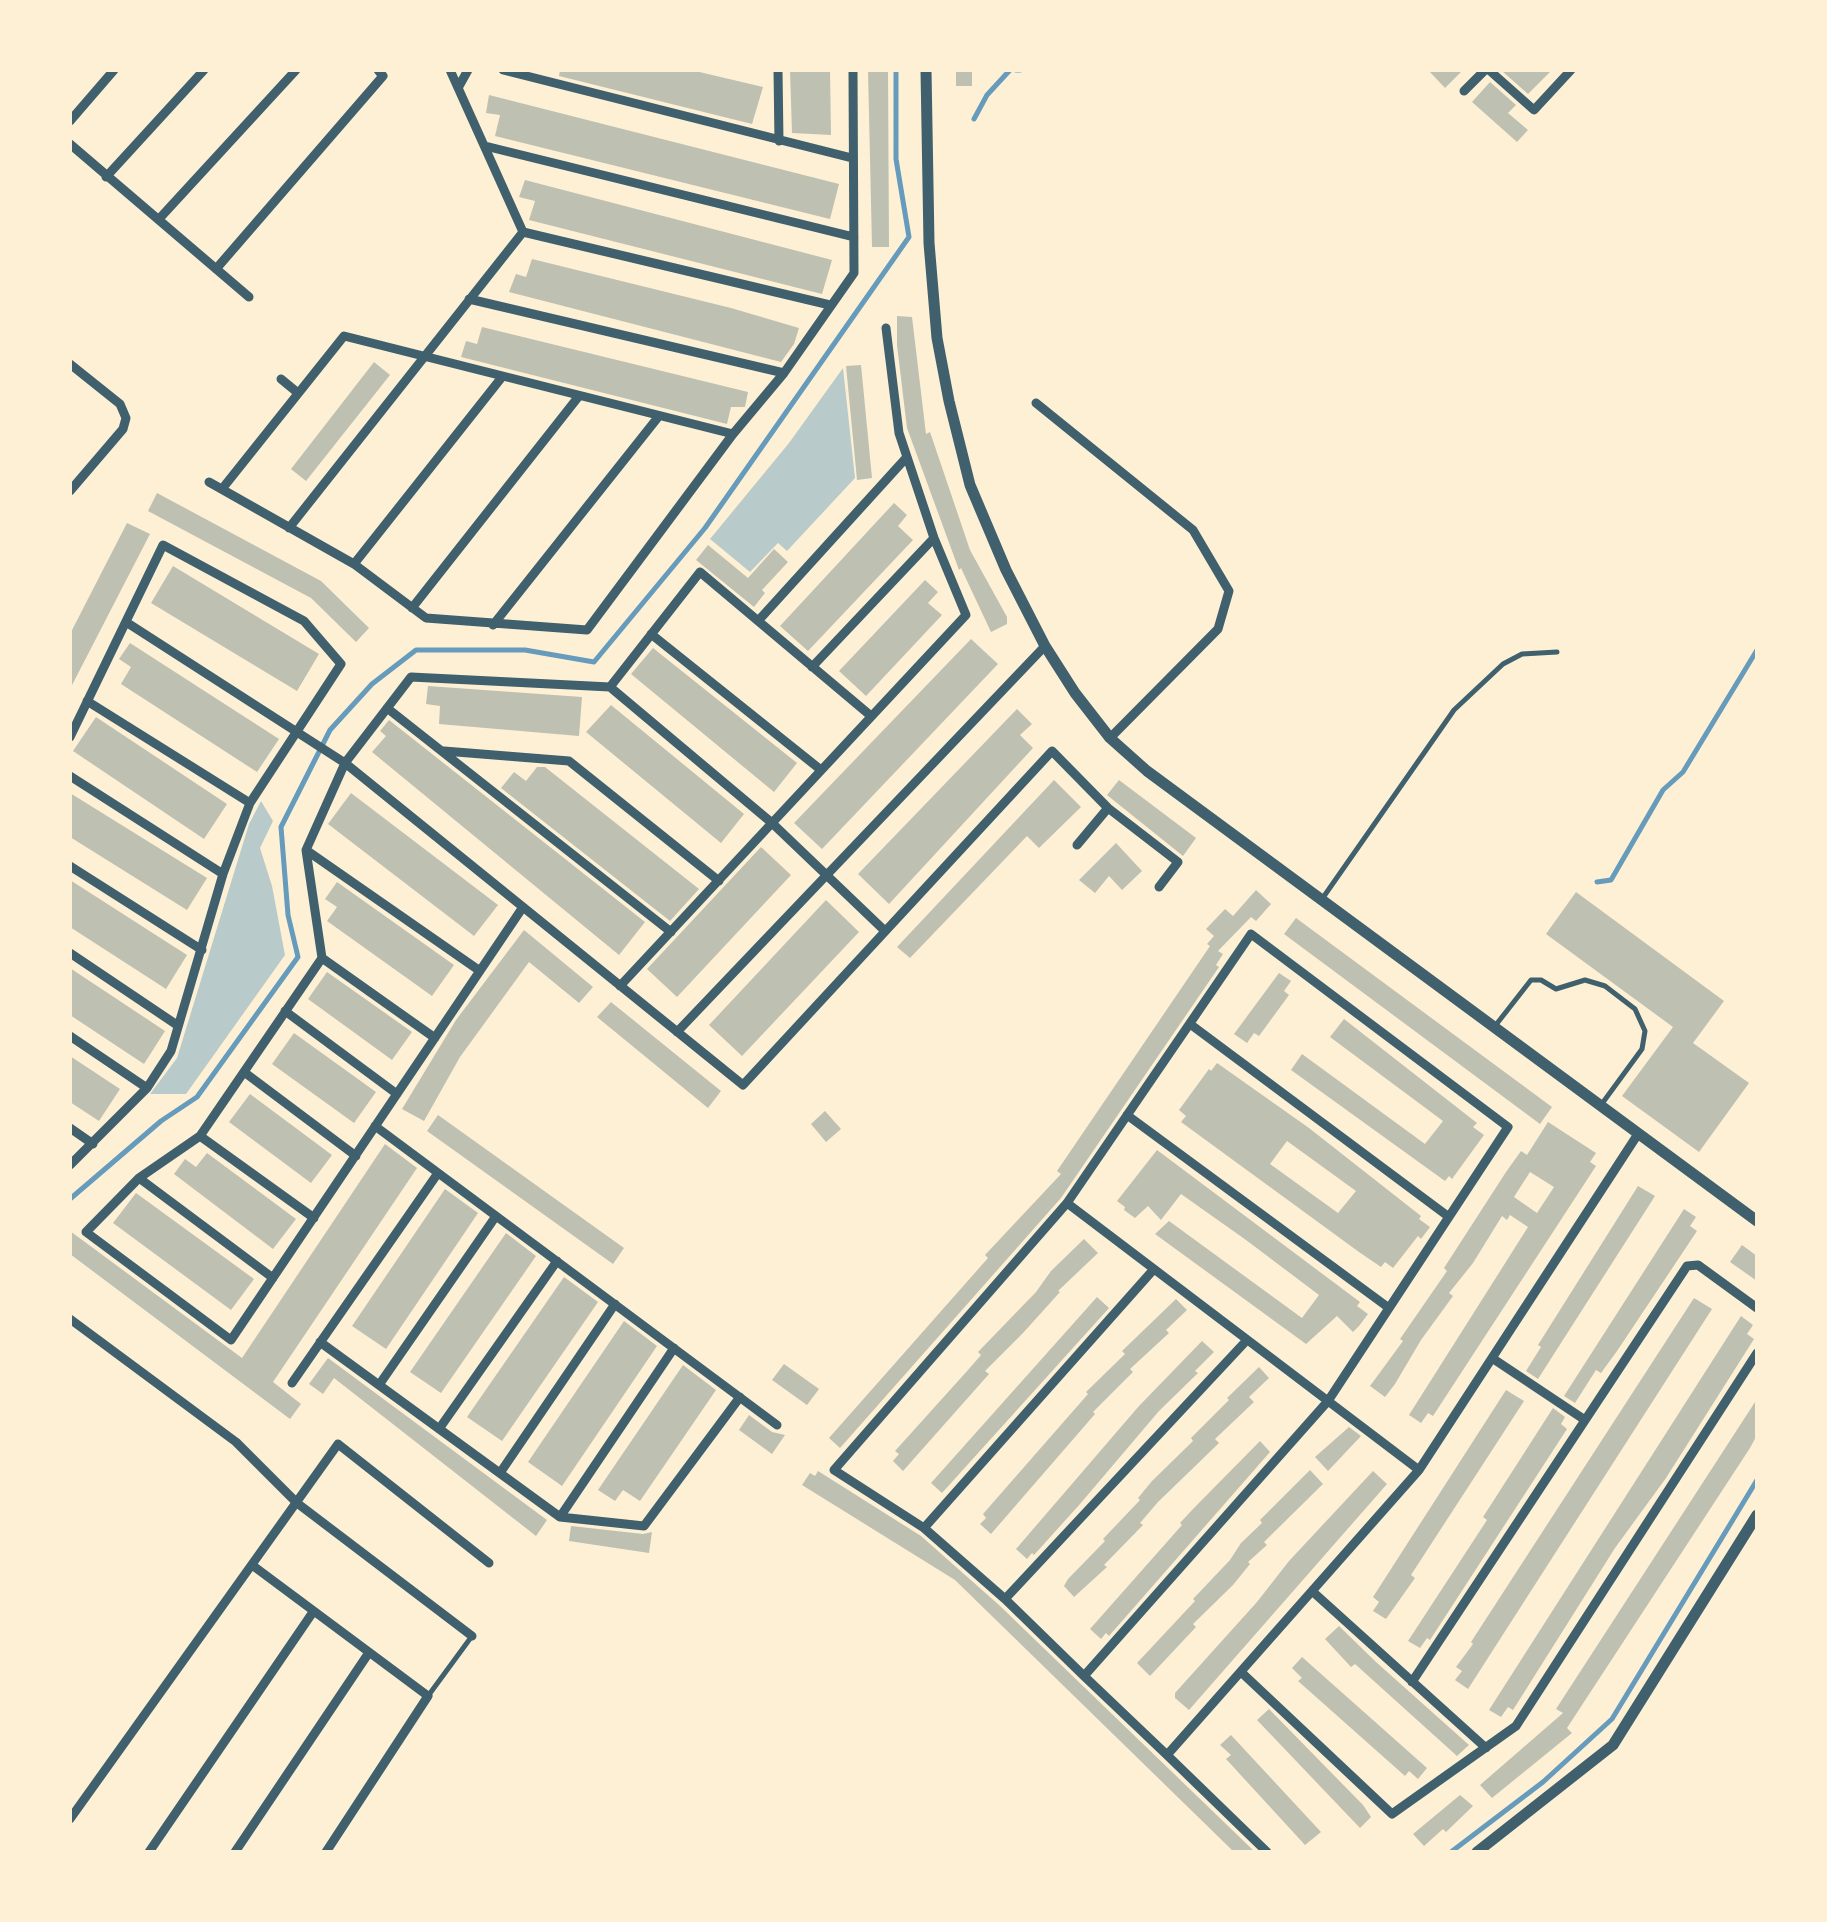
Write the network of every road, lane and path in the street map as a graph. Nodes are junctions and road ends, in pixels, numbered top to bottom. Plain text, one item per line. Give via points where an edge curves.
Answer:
1 (114, 70) edge
2 (204, 70) edge
3 (296, 70) edge
4 (378, 70) edge
5 (450, 70) edge
6 (468, 70) edge
7 (502, 70) edge
8 (778, 70) edge
9 (853, 70) edge
10 (926, 70) edge
11 (1487, 70) edge
12 (1571, 70) edge
13 (458, 88) junction
14 (1464, 91) dead end
15 (70, 120) edge
16 (779, 141) junction
17 (70, 144) edge
18 (484, 146) junction
19 (852, 158) junction
20 (106, 177) junction
21 (160, 220) junction
22 (523, 232) junction
23 (854, 236) junction
24 (216, 269) junction
25 (249, 297) dead end
26 (469, 299) junction
27 (830, 306) junction
28 (886, 328) dead end
29 (424, 357) junction
30 (70, 364) edge
31 (784, 373) junction
32 (502, 376) junction
33 (280, 379) dead end
34 (298, 393) junction
35 (579, 396) junction
36 (1036, 404) dead end
37 (659, 416) junction
38 (734, 434) junction
39 (906, 458) junction
40 (209, 482) dead end
41 (72, 484) edge
42 (222, 488) junction
43 (289, 528) junction
44 (934, 538) junction
45 (354, 564) junction
46 (412, 608) junction
47 (758, 621) junction
48 (126, 622) junction
49 (493, 625) junction
50 (651, 634) junction
51 (1045, 646) junction
52 (1556, 652) dead end
53 (812, 667) junction
54 (610, 687) junction
55 (87, 701) junction
56 (387, 708) junction
57 (871, 716) junction
58 (302, 734) junction
59 (70, 737) edge
60 (1110, 738) junction
61 (441, 750) junction
62 (345, 763) junction
63 (821, 770) junction
64 (70, 776) edge
65 (250, 803) junction
66 (1108, 808) junction
67 (772, 823) junction
68 (1076, 846) dead end
69 (306, 850) junction
70 (70, 866) edge
71 (222, 874) junction
72 (826, 875) junction
73 (718, 880) junction
74 (1158, 887) dead end
75 (1322, 899) junction
76 (523, 907) junction
77 (885, 931) junction
78 (671, 932) junction
79 (202, 950) junction
80 (70, 954) edge
81 (322, 958) junction
82 (480, 971) junction
83 (620, 986) junction
84 (285, 1012) junction
85 (1190, 1024) junction
86 (177, 1025) junction
87 (1495, 1026) junction
88 (677, 1032) junction
89 (70, 1036) edge
90 (435, 1038) junction
91 (244, 1072) junction
92 (147, 1088) junction
93 (398, 1094) junction
94 (1600, 1105) junction
95 (1127, 1115) junction
96 (375, 1126) junction
97 (70, 1128) edge
98 (1638, 1134) junction
99 (200, 1136) junction
100 (93, 1144) junction
101 (356, 1156) junction
102 (70, 1166) edge
103 (438, 1173) junction
104 (139, 1178) junction
105 (1067, 1203) junction
106 (496, 1216) junction
107 (1449, 1216) junction
108 (314, 1218) junction
109 (1757, 1221) edge
110 (557, 1261) junction
111 (1154, 1269) junction
112 (273, 1278) junction
113 (615, 1304) junction
114 (1389, 1308) junction
115 (1757, 1308) edge
116 (70, 1319) edge
117 (1247, 1340) junction
118 (320, 1342) junction
119 (674, 1348) junction
120 (1757, 1353) edge
121 (1492, 1358) junction
122 (292, 1383) dead end
123 (379, 1385) junction
124 (740, 1397) junction
125 (1328, 1402) junction
126 (1585, 1420) junction
127 (777, 1425) dead end
128 (439, 1428) junction
129 (1419, 1470) junction
130 (500, 1472) junction
131 (297, 1503) junction
132 (1757, 1515) edge
133 (560, 1517) junction
134 (924, 1528) junction
135 (489, 1563) dead end
136 (252, 1565) junction
137 (1312, 1591) junction
138 (1005, 1599) junction
139 (313, 1612) junction
140 (472, 1636) joint
141 (368, 1654) junction
142 (1240, 1672) junction
143 (1084, 1676) junction
144 (1412, 1682) junction
145 (428, 1696) junction
146 (1486, 1748) junction
147 (1167, 1755) junction
148 (70, 1819) edge
149 (149, 1852) edge
150 (235, 1852) edge
151 (326, 1852) edge
152 (1267, 1852) edge
153 (1477, 1852) edge

1 - 15 street
2 - 20 street
3 - 21 street
4 - 24 street via 382,76
5 - 13 street
6 - 13 street
7 - 16 street
8 - 16 street
9 - 19 street
10 - 51 street via 929,242 949,401 970,485
11 - 12 street via 1534,110
11 - 14 street
13 - 18 street
16 - 19 street
17 - 20 street
18 - 22 street
18 - 23 street
19 - 23 street
20 - 21 street
21 - 24 street
22 - 26 street
22 - 27 street
23 - 27 street via 854,274
24 - 25 street
26 - 29 street
26 - 31 street
27 - 31 street
28 - 39 street via 893,408
29 - 32 street
29 - 34 street via 344,336
29 - 43 street
30 - 41 street via 120,404 126,418
31 - 38 street
32 - 35 street
32 - 45 street
33 - 34 street
34 - 42 street
35 - 37 street
35 - 46 street
36 - 60 street via 1193,530 1229,590 1218,629
37 - 38 street
37 - 49 street
38 - 49 street via 587,630
39 - 44 street
39 - 47 street
40 - 42 street
42 - 43 street
43 - 45 street
44 - 53 street
44 - 57 street via 966,615
45 - 46 street
46 - 49 street via 426,618
47 - 50 street via 700,572
47 - 53 street
48 - 55 street
48 - 58 street
48 - 58 street via 162,545 304,621 341,664
50 - 54 street
50 - 63 street
51 - 60 street
51 - 72 street
52 - 75 lane via 1522,654 1503,664 1454,710
53 - 57 street
54 - 56 street via 410,677
54 - 67 street
55 - 59 street
55 - 65 street
56 - 61 street
56 - 62 street
57 - 63 street
58 - 62 street
58 - 65 street
60 - 75 street
61 - 73 street via 568,761
61 - 78 street
62 - 69 street
62 - 76 street
63 - 67 street
64 - 71 street
65 - 71 street
66 - 68 street
66 - 74 street via 1178,862
66 - 77 street via 1052,751
67 - 72 street
67 - 73 street
69 - 81 street
69 - 82 street
70 - 79 street
71 - 79 street
72 - 77 street
72 - 88 street
73 - 78 street
75 - 87 street
76 - 82 street
76 - 83 street
77 - 88 street via 742,1085
78 - 83 street
79 - 86 street
80 - 86 street
81 - 84 street
81 - 90 street
82 - 90 street
83 - 88 street
84 - 91 street
84 - 93 street
85 - 95 street
85 - 107 street
85 - 107 street via 1252,934 1508,1127
86 - 92 street
87 - 94 street
87 - 94 lane via 1531,980 1556,989 1584,980 1605,986 1634,1009 1645,1030 1642,1049
89 - 92 street
90 - 93 street
91 - 99 street
91 - 101 street
92 - 100 street
93 - 96 street
94 - 98 street
95 - 105 street
95 - 114 street
96 - 101 street
96 - 103 street
97 - 100 street
98 - 109 street
98 - 121 street
99 - 104 street
99 - 108 street
100 - 102 street
101 - 108 street
103 - 106 street
103 - 118 street
104 - 112 street
104 - 112 street via 86,1232 231,1340
105 - 111 street
105 - 134 street via 834,1470
106 - 110 street
106 - 123 street
107 - 114 street
108 - 112 street
110 - 113 street
110 - 128 street
111 - 117 street
111 - 134 street
113 - 119 street
113 - 130 street
114 - 125 street
115 - 126 street via 1698,1265 1687,1266
116 - 131 street via 236,1442
117 - 125 street
117 - 138 street
118 - 122 street
118 - 123 street
119 - 124 street
119 - 133 street
120 - 146 street via 1516,1726
121 - 126 street
121 - 129 street
123 - 128 street
124 - 127 street
124 - 133 street via 644,1526
125 - 129 street
125 - 143 street
126 - 144 street
128 - 130 street
129 - 137 street
130 - 133 street
131 - 135 street via 338,1444
131 - 136 street
131 - 140 street
132 - 153 street via 1612,1745
134 - 138 street
136 - 139 street
136 - 148 street
137 - 142 street
137 - 144 street
138 - 143 street
139 - 141 street
139 - 149 street
140 - 145 lane
141 - 145 street
141 - 150 street
142 - 146 street via 1392,1814
142 - 147 street
143 - 147 street
144 - 146 street
145 - 151 street
147 - 152 street

